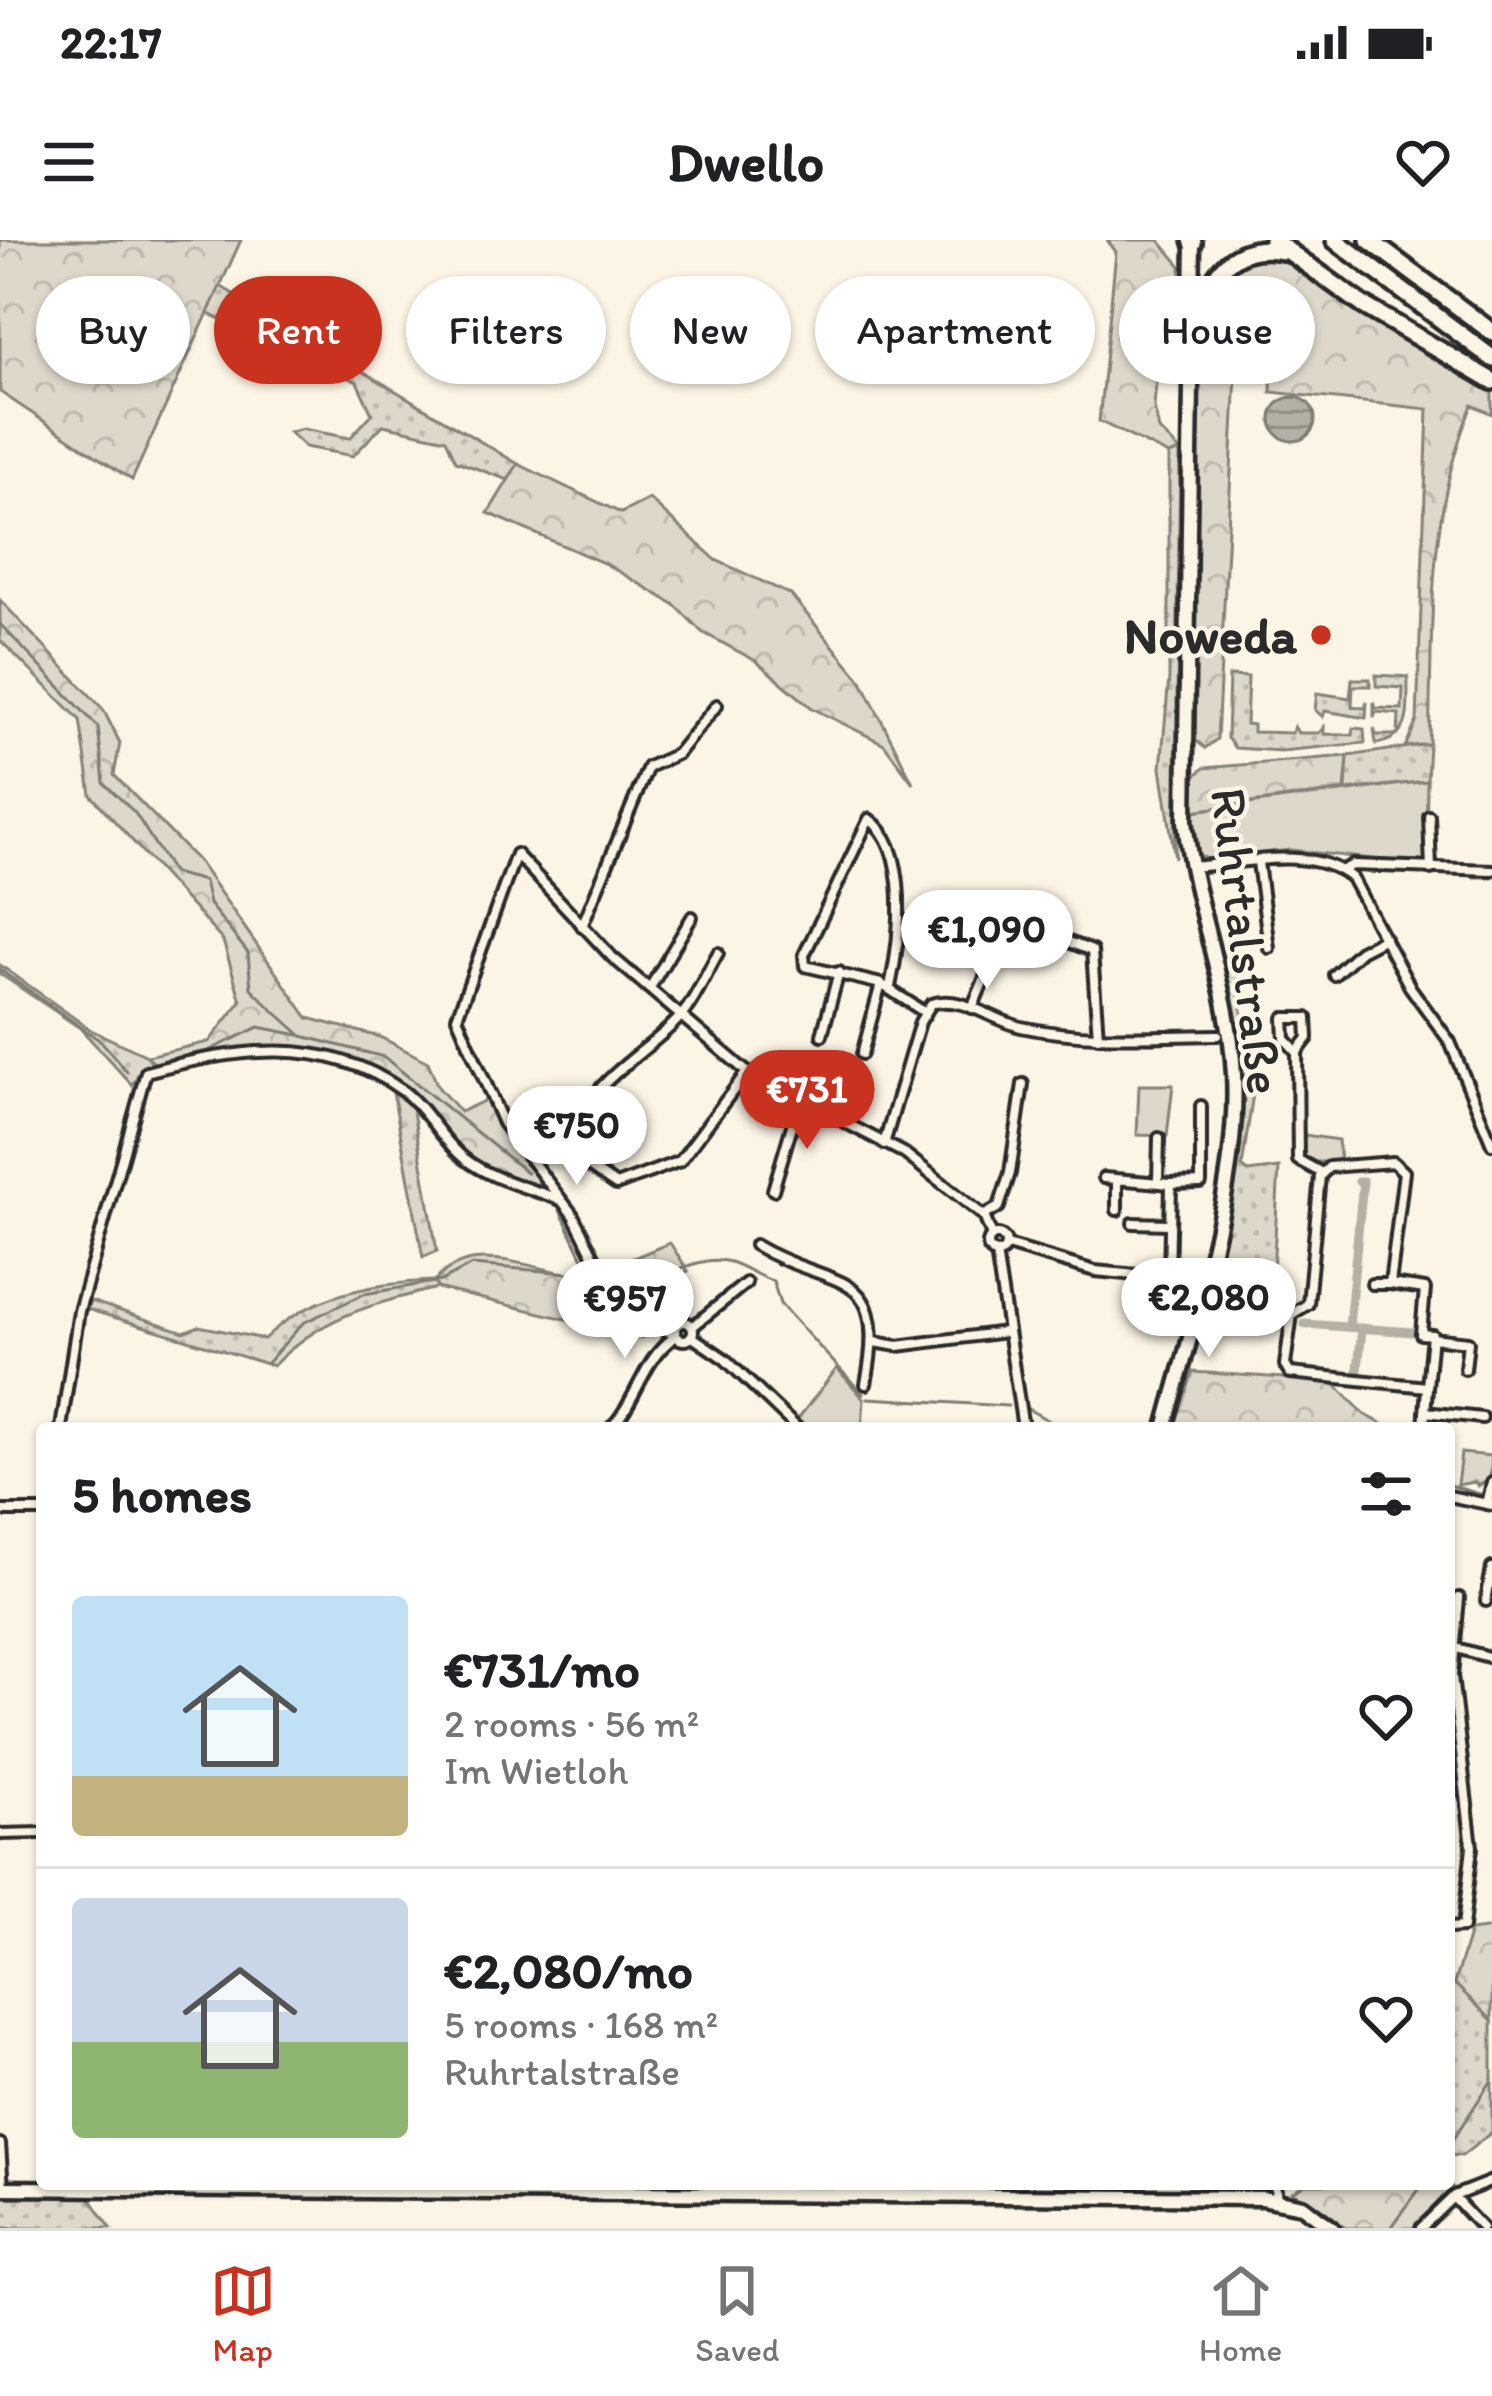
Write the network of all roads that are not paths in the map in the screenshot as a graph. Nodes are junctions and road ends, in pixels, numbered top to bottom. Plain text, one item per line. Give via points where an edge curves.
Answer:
1 (1273, 240) edge
2 (1335, 240) edge
3 (1369, 240) edge
4 (1193, 241) edge
5 (1296, 259) junction
6 (1193, 276) edge
7 (1214, 276) edge
8 (1492, 332) edge
9 (1492, 358) edge
10 (1492, 381) edge
11 (1191, 384) edge
12 (717, 705) dead end
13 (1429, 816) dead end
14 (1258, 862) junction
15 (1190, 867) junction
16 (1431, 869) junction
17 (1343, 870) junction
18 (1492, 870) edge
19 (974, 903) dead end
20 (692, 916) dead end
21 (1015, 920) junction
22 (583, 926) junction
23 (1385, 938) junction
24 (1269, 948) dead end
25 (718, 953) dead end
26 (839, 972) junction
27 (1334, 975) dead end
28 (651, 986) junction
29 (885, 986) junction
30 (972, 1008) junction
31 (924, 1012) junction
32 (682, 1015) junction
33 (822, 1035) dead end
34 (1218, 1035) dead end
35 (1098, 1037) junction
36 (1297, 1052) junction
37 (862, 1054) dead end
38 (747, 1072) junction
39 (1023, 1084) dead end
40 (799, 1102) junction
41 (1201, 1106) dead end
42 (1159, 1138) dead end
43 (884, 1144) junction
44 (1492, 1144) edge
45 (1322, 1173) junction
46 (1104, 1178) dead end
47 (1117, 1180) junction
48 (1159, 1181) junction
49 (1172, 1184) junction
50 (773, 1190) dead end
51 (560, 1199) junction
52 (1117, 1210) dead end
53 (984, 1216) junction
54 (1133, 1223) dead end
55 (1169, 1224) junction
56 (992, 1236) junction
57 (755, 1245) dead end
58 (1007, 1245) junction
59 (996, 1253) junction
60 (1169, 1278) junction
61 (1189, 1280) dead end
62 (746, 1283) dead end
63 (1372, 1283) dead end
64 (1390, 1284) junction
65 (1202, 1297) junction
66 (1292, 1315) junction
67 (691, 1331) junction
68 (1005, 1332) junction
69 (676, 1336) junction
70 (1432, 1338) junction
71 (874, 1342) junction
72 (1465, 1369) dead end
73 (866, 1384) dead end
74 (1426, 1387) junction
75 (1425, 1412) junction
76 (1482, 1418) dead end
77 (62, 1422) edge
78 (616, 1422) edge
79 (791, 1422) edge
80 (1022, 1422) edge
81 (1167, 1422) edge
82 (1424, 1422) edge
83 (1455, 1496) edge
84 (1490, 1497) edge
85 (0, 1511) edge
86 (36, 1511) edge
87 (1492, 1568) edge
88 (1459, 1598) dead end
89 (1486, 1601) dead end
90 (1455, 1626) edge
91 (1455, 1648) edge
92 (1492, 1658) edge
93 (1455, 1753) edge
94 (1466, 1795) junction
95 (1455, 1796) edge
96 (36, 1833) edge
97 (0, 1834) edge
98 (1455, 1928) edge
99 (0, 2144) edge
100 (1492, 2181) edge
101 (2, 2188) edge
102 (36, 2188) edge
103 (1172, 2190) edge
104 (1276, 2191) edge
105 (1453, 2197) junction
106 (1332, 2228) edge
107 (1421, 2228) edge
108 (1482, 2228) edge

1 - 5 highway
2 - 9 highway
3 - 8 highway
4 - 6 main road, Ruhrtalstraße
5 - 7 highway via 1264,247 1231,257
5 - 10 highway
11 - 15 main road, Ruhrtalstraße
12 - 22 street via 677,754 648,766
13 - 16 street
14 - 15 street
14 - 17 street
14 - 24 street
15 - 65 main road, Ruhrtalstraße via 1234,1071
16 - 17 street
16 - 18 street
17 - 23 street
19 - 21 street
20 - 28 street
21 - 30 street
21 - 35 street via 1092,951
22 - 28 street
22 - 51 street via 516,854 457,1017 503,1124
23 - 27 street
23 - 44 street via 1450,1042
25 - 32 street
26 - 29 street
26 - 29 street via 805,967 804,955 869,819 899,864
26 - 33 street
28 - 32 street
29 - 31 street
29 - 37 street
30 - 31 street via 941,1000
30 - 35 street via 1011,1024
31 - 43 street
32 - 38 street
32 - 38 street via 586,1106 574,1145 581,1165 616,1184 680,1161
34 - 35 street
36 - 36 street via 1285,1039 1284,1018 1307,1018 1308,1038
36 - 45 street via 1298,1160
38 - 40 street
39 - 53 street via 1010,1173 999,1208
40 - 43 street
40 - 50 street
41 - 49 street via 1202,1183
42 - 48 street
43 - 53 street
45 - 64 street via 1393,1162 1404,1172
45 - 66 street via 1308,1304
46 - 47 street
47 - 48 street
47 - 52 street
48 - 49 street
49 - 55 street
51 - 69 street via 628,1310
51 - 77 street via 467,1161 406,1093 320,1054 248,1051 146,1072 79,1311
53 - 56 street
54 - 55 street
55 - 60 street
56 - 58 street
56 - 59 street
57 - 71 street via 843,1280 870,1313
58 - 59 street
58 - 60 street via 1095,1271
59 - 68 street
60 - 61 street
62 - 67 street
63 - 64 street
64 - 70 street via 1425,1289 1421,1334
65 - 66 street
65 - 81 main road, Ruhrtalstraße
66 - 74 street via 1285,1365 1291,1373
67 - 69 street via 684,1340
67 - 79 street
68 - 71 street
68 - 80 street
69 - 78 street via 651,1355
70 - 72 street via 1468,1342
70 - 74 street
71 - 73 street
74 - 75 street
75 - 76 street
75 - 82 street
83 - 84 street
85 - 86 street
87 - 89 street
88 - 90 street
91 - 92 street
93 - 94 street
94 - 95 street
94 - 98 street via 1472,1871 1463,1927
96 - 97 street
99 - 101 street
100 - 105 street
101 - 102 main road
103 - 104 main road
104 - 106 main road
105 - 107 street
105 - 108 street

